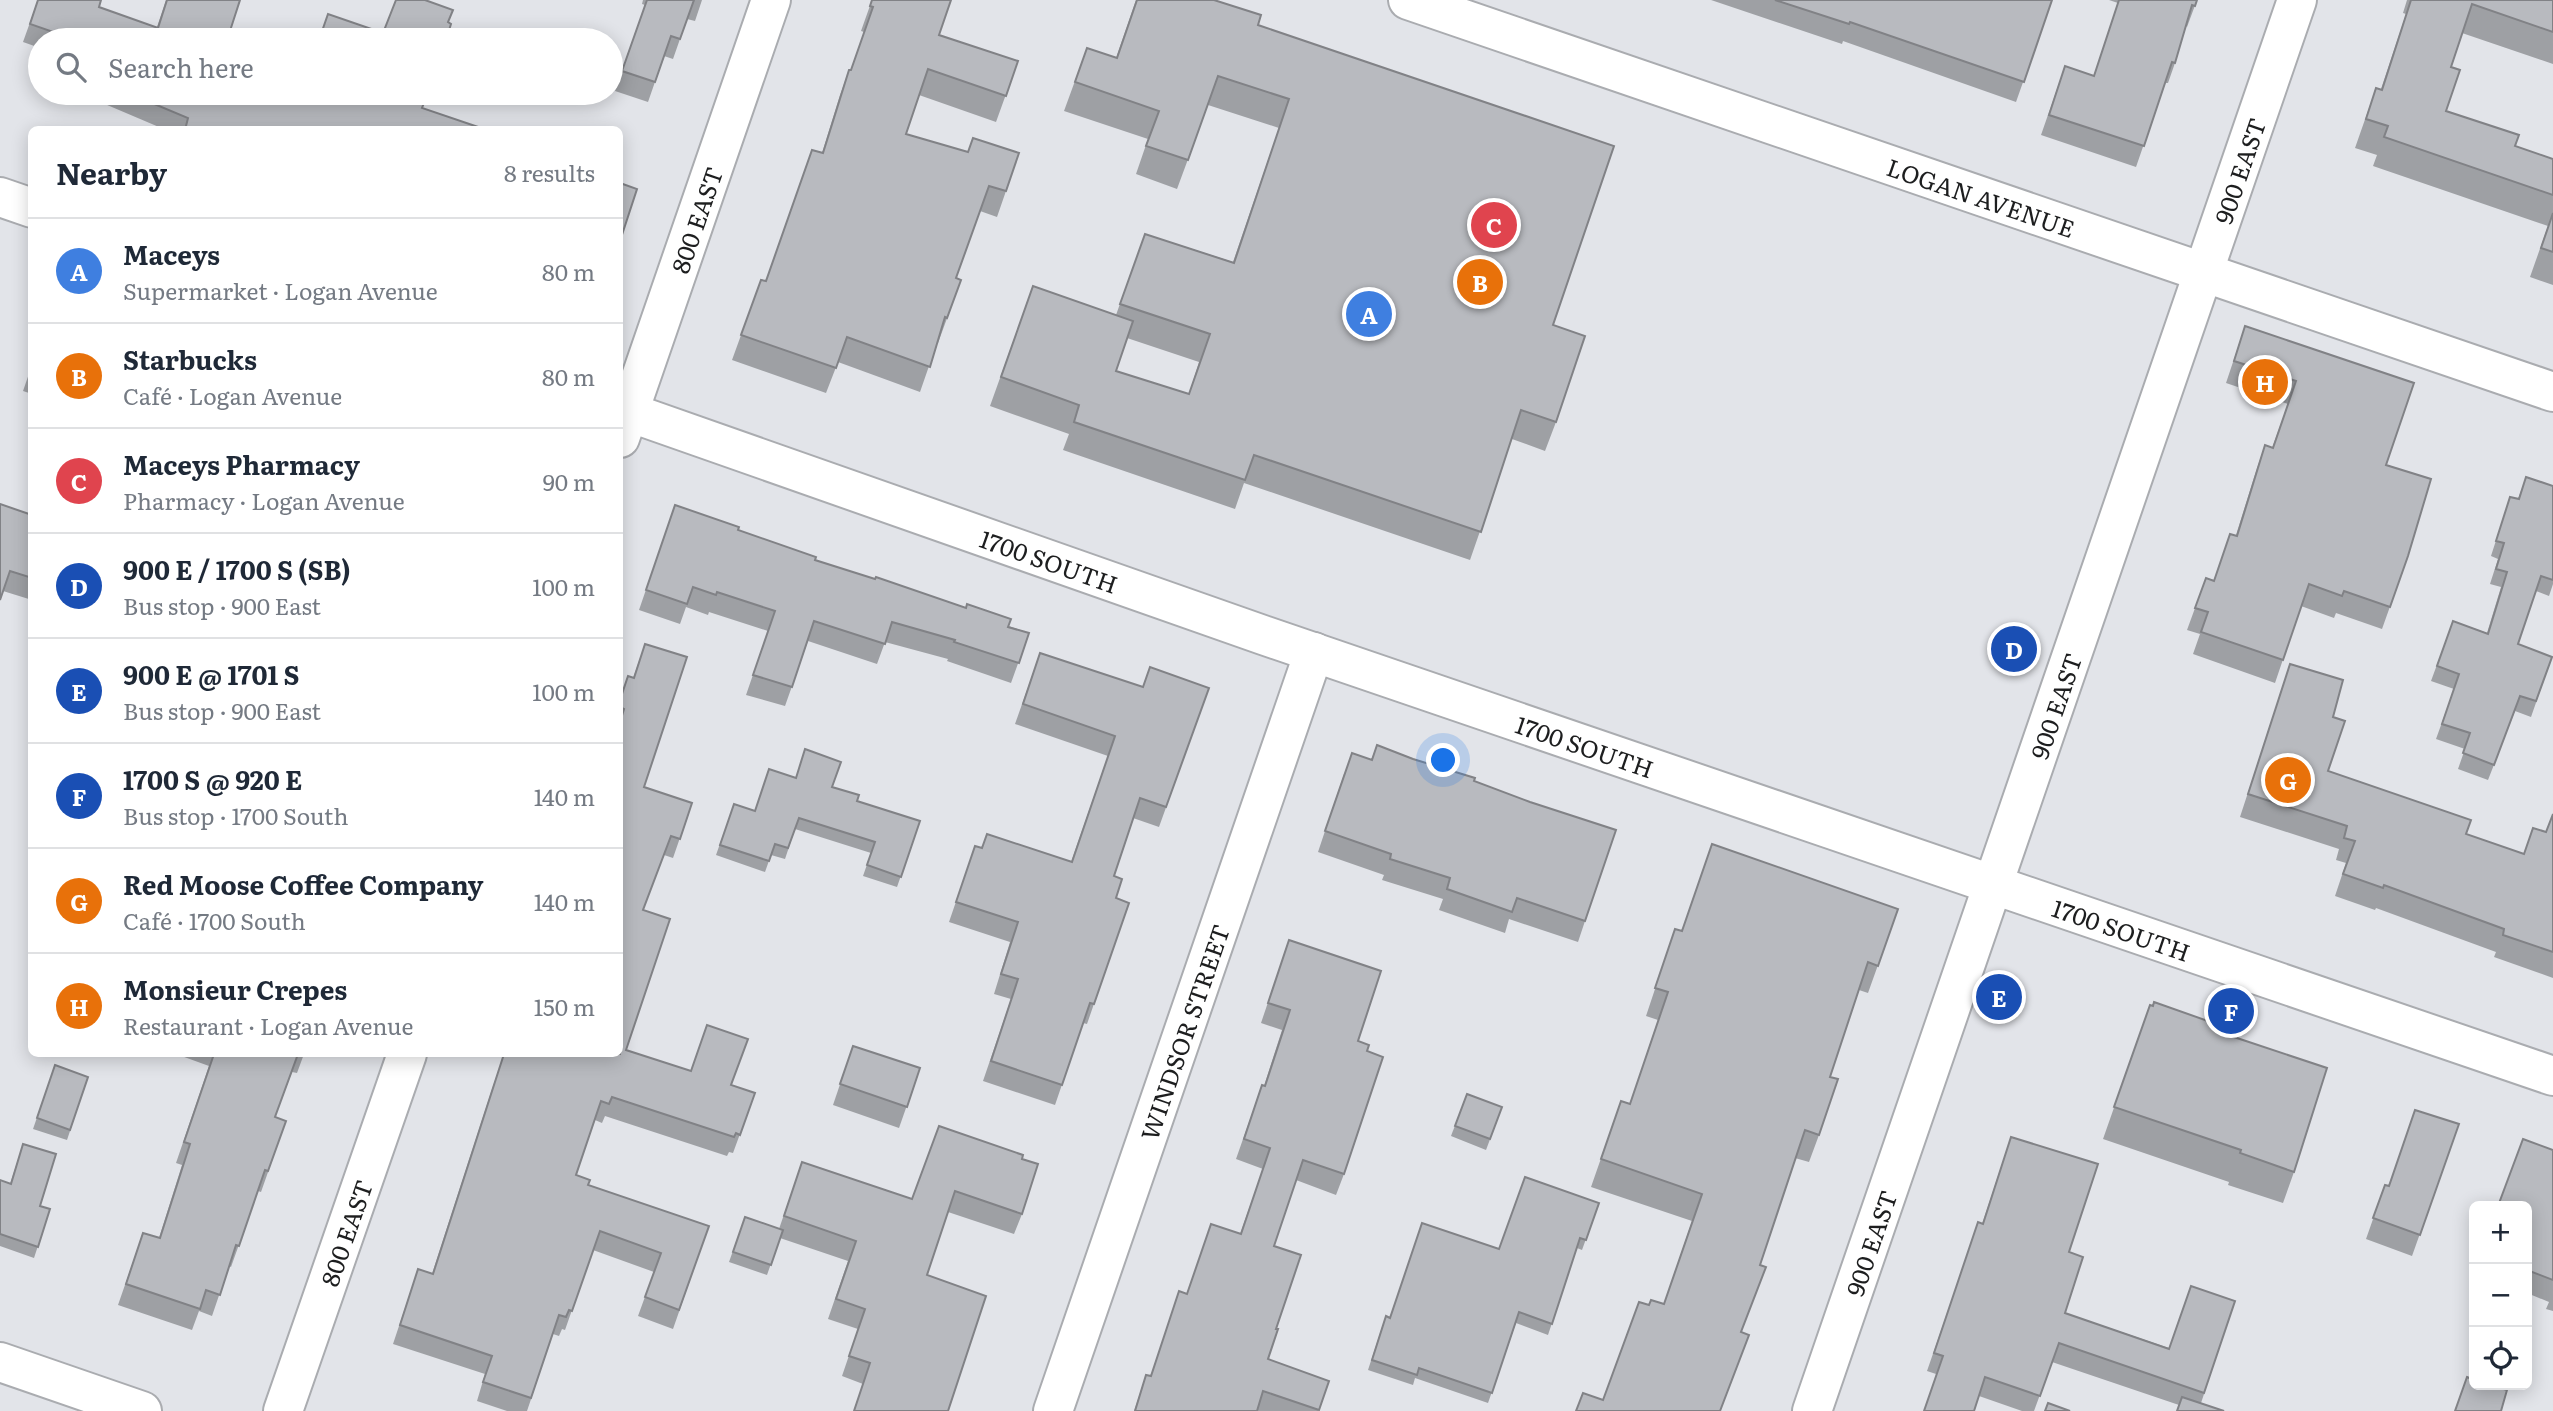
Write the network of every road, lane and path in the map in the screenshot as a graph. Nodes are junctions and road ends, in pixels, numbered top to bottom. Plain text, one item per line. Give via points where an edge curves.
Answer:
1 (771, 0) edge
2 (1408, 0) edge
3 (2297, 0) edge
4 (0, 197) edge
5 (28, 207) edge
6 (2204, 272) junction
7 (2553, 392) edge
8 (623, 419) edge
9 (1314, 652) junction
10 (1994, 884) junction
11 (406, 1057) edge
12 (2553, 1076) edge
13 (0, 1362) edge
14 (142, 1411) edge
15 (283, 1411) edge
16 (1053, 1411) edge
17 (1812, 1411) edge

1 - 8 street, 800 EAST
2 - 6 street, LOGAN AVENUE
3 - 6 street, 900 EAST
4 - 5 street
6 - 7 street, LOGAN AVENUE
6 - 10 street, 900 EAST
8 - 9 street, 1700 SOUTH
9 - 10 street, 1700 SOUTH
9 - 16 street, WINDSOR STREET
10 - 12 street, 1700 SOUTH
10 - 17 street, 900 EAST
11 - 15 street, 800 EAST
13 - 14 street

